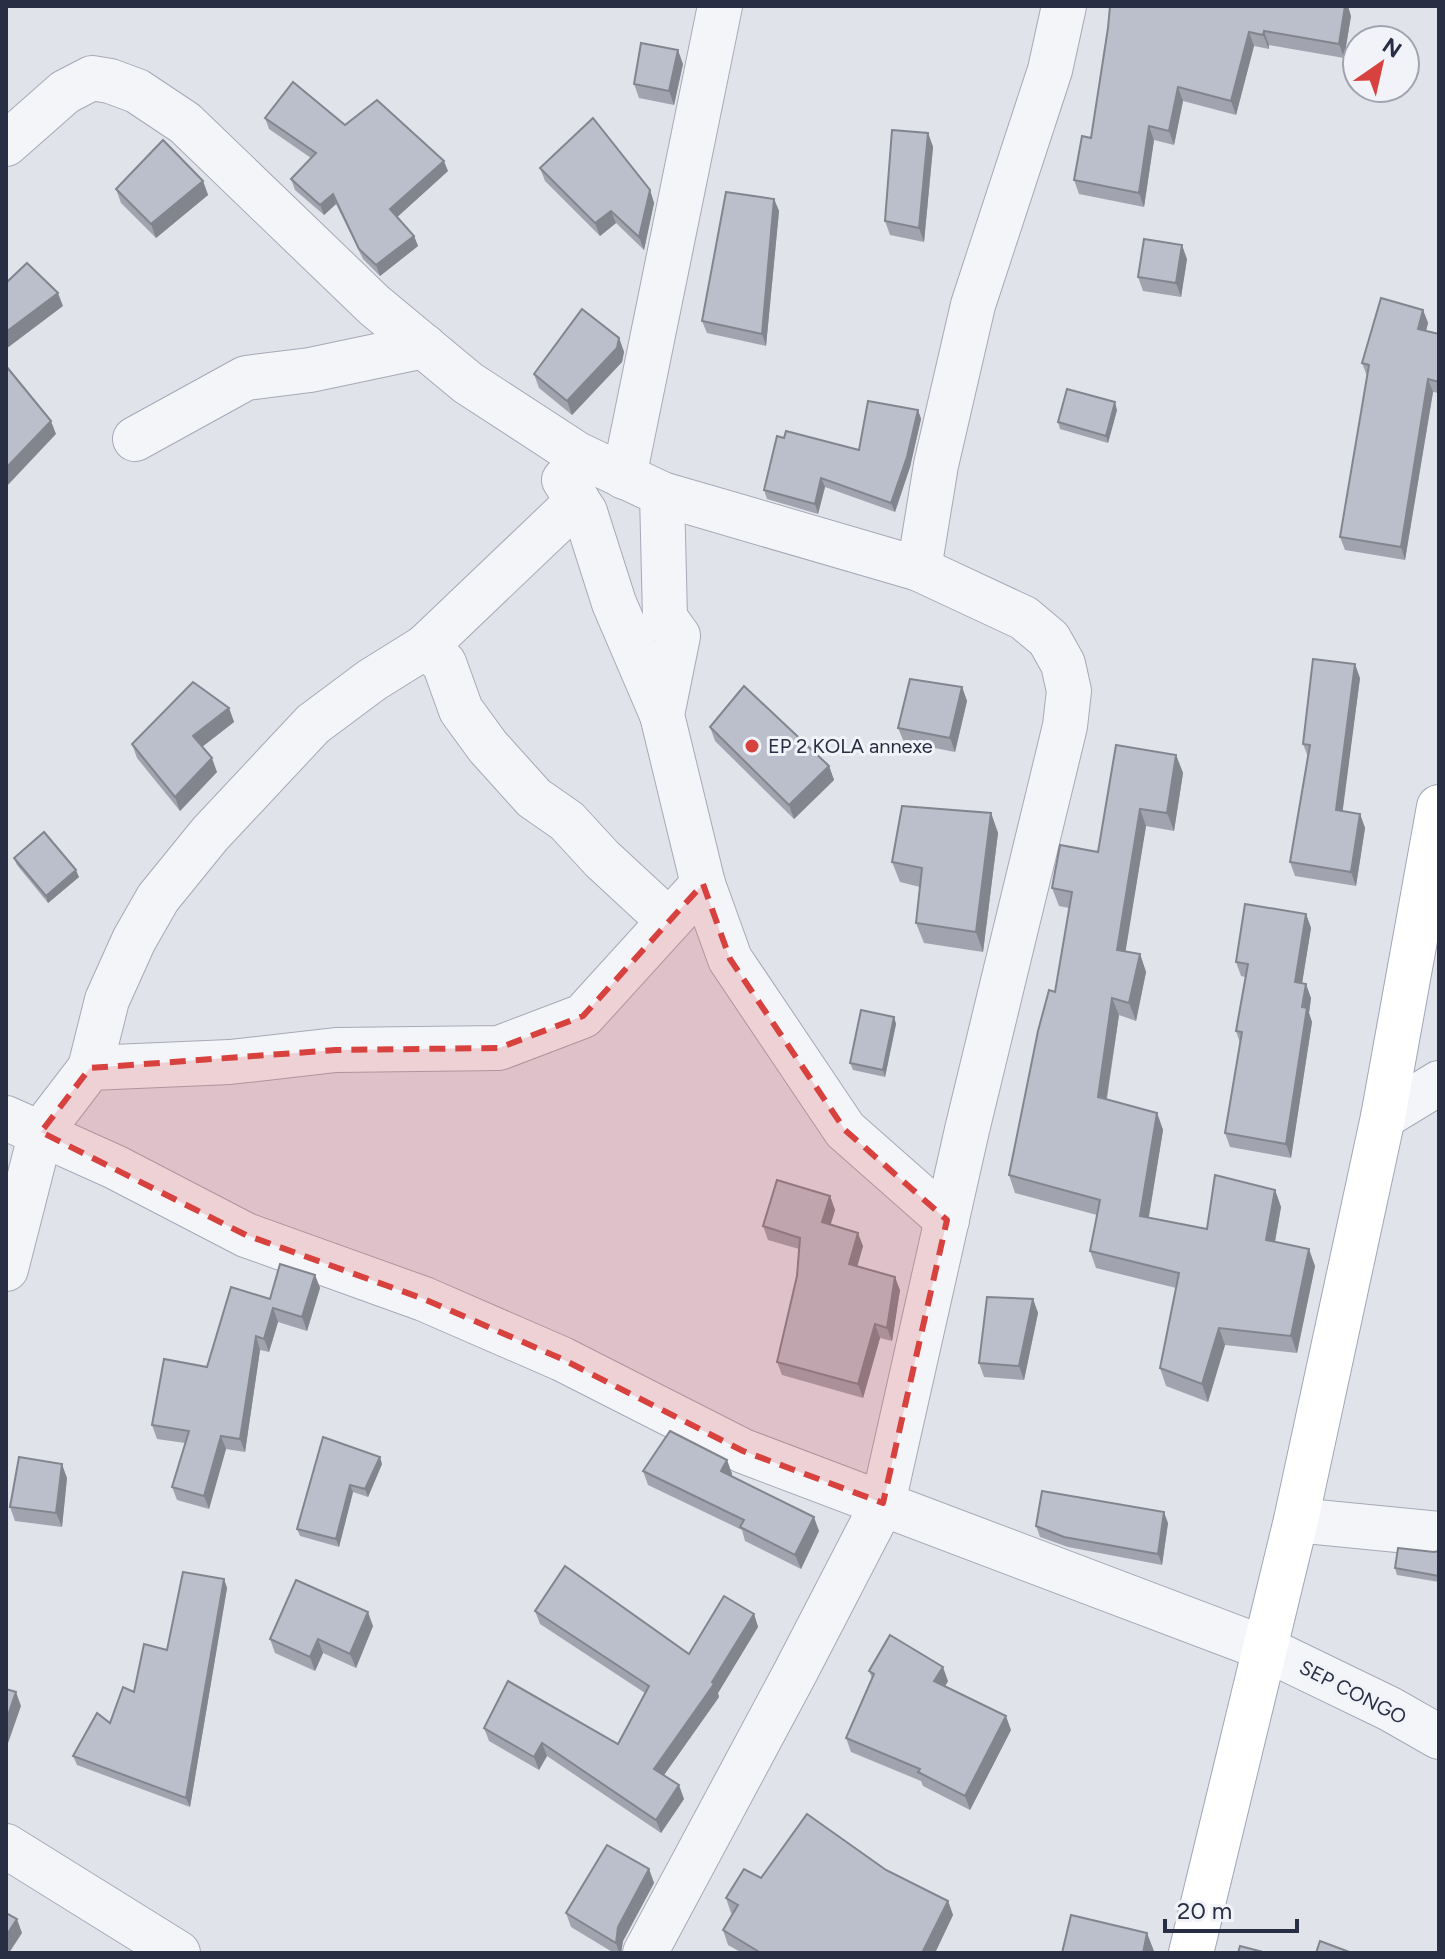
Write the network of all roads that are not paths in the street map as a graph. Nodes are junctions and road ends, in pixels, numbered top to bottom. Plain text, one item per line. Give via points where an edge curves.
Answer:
1 (720, 6) edge
2 (1064, 6) edge
3 (6, 144) edge
4 (424, 346) junction
5 (526, 421) junction
6 (135, 439) dead end
7 (643, 486) junction
8 (578, 501) junction
9 (919, 569) junction
10 (425, 647) junction
11 (662, 715) junction
12 (1439, 807) edge
13 (703, 884) junction
14 (669, 921) junction
15 (90, 1068) junction
16 (1439, 1083) edge
17 (1383, 1117) junction
18 (24, 1125) edge
19 (947, 1220) junction
20 (6, 1269) edge
21 (883, 1503) junction
22 (1296, 1520) junction
23 (1439, 1534) edge
24 (1266, 1649) junction
25 (1439, 1737) edge
26 (6, 1846) edge
27 (178, 1953) edge
28 (645, 1953) edge
29 (1191, 1953) edge

1 - 7 street
2 - 9 street via 1050,70 973,305 936,465
3 - 4 street via 65,92 92,78 137,91 185,123 374,305
4 - 5 street
4 - 6 street via 246,378
5 - 7 street via 577,454
5 - 8 street
7 - 9 street
7 - 11 street via 665,618 678,636
8 - 10 street
8 - 11 street
9 - 19 street via 1024,618 1049,639 1063,664 1069,691
10 - 14 street via 444,663 461,710 488,747 534,798 567,821
10 - 15 street via 313,724 158,898 107,1000
11 - 13 street
12 - 17 main road
13 - 14 street
13 - 19 street via 730,959 845,1130
14 - 15 street via 583,1016 499,1048 336,1050 230,1062
15 - 18 street
16 - 17 street
17 - 22 main road
18 - 20 street
18 - 21 street, SEP CONGO via 246,1235 424,1299 562,1359 743,1451
19 - 21 street
21 - 24 street, SEP CONGO
21 - 28 street
22 - 23 street
22 - 24 main road
24 - 25 street, SEP CONGO
24 - 29 main road
26 - 27 street

